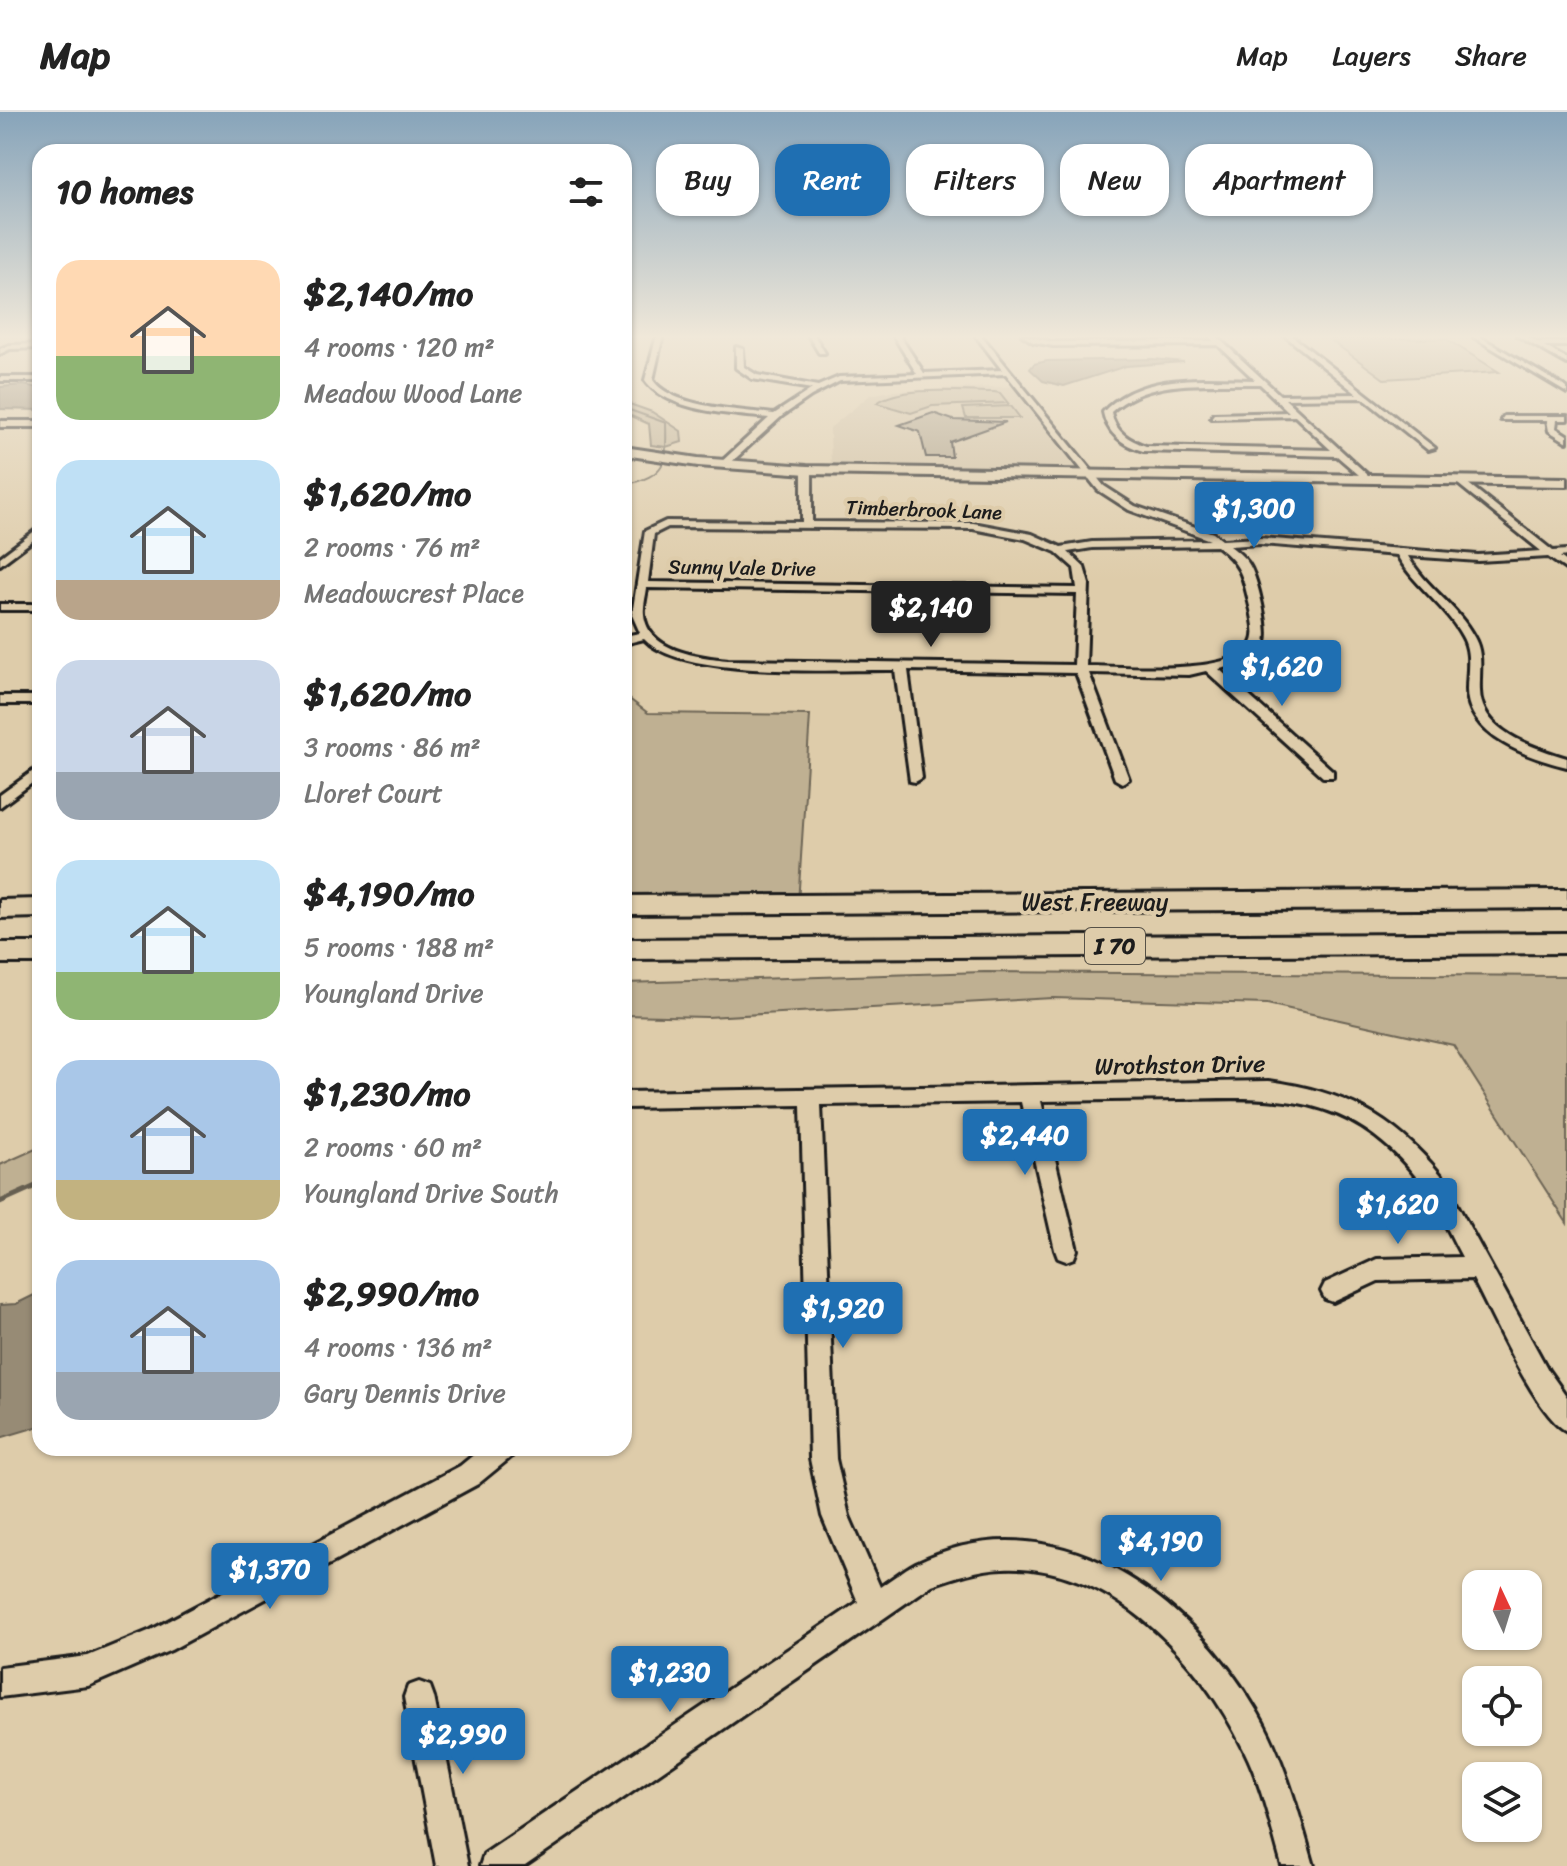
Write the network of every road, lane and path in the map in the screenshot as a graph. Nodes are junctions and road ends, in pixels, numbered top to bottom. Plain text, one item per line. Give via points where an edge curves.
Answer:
1 (778, 417) edge
2 (1044, 417) edge
3 (1107, 417) edge
4 (1299, 417) edge
5 (1391, 417) edge
6 (1504, 418) dead end
7 (1549, 418) junction
8 (1567, 418) edge
9 (0, 424) edge
10 (32, 424) edge
11 (1567, 439) edge
12 (1431, 448) dead end
13 (632, 452) edge
14 (1338, 453) junction
15 (723, 465) junction
16 (807, 470) junction
17 (1090, 474) junction
18 (1366, 478) junction
19 (1458, 480) junction
20 (1567, 482) edge
21 (807, 525) junction
22 (32, 536) edge
23 (1221, 543) junction
24 (1060, 550) junction
25 (1401, 553) junction
26 (1567, 553) edge
27 (1551, 555) junction
28 (0, 562) edge
29 (1567, 567) edge
30 (641, 585) junction
31 (1082, 591) junction
32 (0, 607) edge
33 (32, 607) edge
34 (645, 635) junction
35 (632, 638) edge
36 (901, 667) junction
37 (1211, 669) junction
38 (1081, 670) junction
39 (0, 700) edge
40 (32, 700) edge
41 (1567, 763) edge
42 (1328, 774) dead end
43 (32, 776) edge
44 (915, 778) dead end
45 (1122, 779) dead end
46 (0, 802) edge
47 (1567, 899) edge
48 (632, 905) edge
49 (32, 908) edge
50 (0, 909) edge
51 (1567, 943) edge
52 (632, 949) edge
53 (0, 953) edge
54 (32, 953) edge
55 (1029, 1093) junction
56 (811, 1096) junction
57 (632, 1100) edge
58 (1066, 1250) dead end
59 (1479, 1268) junction
60 (1333, 1291) dead end
61 (1567, 1418) edge
62 (492, 1456) edge
63 (875, 1606) junction
64 (0, 1682) edge
65 (419, 1697) dead end
66 (452, 1866) edge
67 (496, 1866) edge
68 (1298, 1866) edge

1 - 15 street
2 - 17 street
3 - 14 street via 1136,446
4 - 14 street
5 - 12 street
6 - 7 street
7 - 8 street
7 - 11 street via 1552,429
9 - 10 main road
13 - 15 main road
14 - 18 street
15 - 16 main road
16 - 17 main road
16 - 21 street
17 - 18 main road
17 - 23 street via 1122,503
18 - 19 main road
19 - 20 main road
19 - 27 street
21 - 24 street, Timberbrook Lane via 994,528
21 - 30 street, Timberbrook Lane via 659,527 649,533
22 - 28 street
23 - 24 street, Timberbrook Lane
23 - 25 street, Timberbrook Lane via 1275,541
23 - 37 street via 1246,568 1259,642 1245,657
24 - 31 street via 1079,567
25 - 27 street, Timberbrook Lane
25 - 41 street via 1413,575 1469,637 1475,653 1473,699 1484,720 1507,738
26 - 27 street, Timberbrook Lane
27 - 29 street
30 - 31 street, Sunny Vale Drive
30 - 34 street via 638,615
31 - 38 street
32 - 33 street
34 - 35 street
34 - 36 street via 668,652 707,662
36 - 38 street
36 - 44 street
37 - 38 street
37 - 42 street
38 - 45 street
39 - 40 street
43 - 46 street
47 - 48 highway, West Freeway / I 70
49 - 50 highway
51 - 52 highway, West Freeway / I 70
53 - 54 highway
55 - 56 street, Wrothston Drive
55 - 58 street
55 - 59 street, Wrothston Drive via 1269,1089 1329,1099 1366,1117 1418,1161
56 - 57 street, Wrothston Drive
56 - 63 street via 823,1459 844,1541
59 - 60 street via 1377,1270
59 - 61 street, Wrothston Drive via 1539,1379
62 - 64 street via 469,1475 161,1640 88,1671
63 - 67 street
63 - 68 street via 924,1574 967,1558 1012,1553 1056,1558 1105,1579 1159,1613 1213,1673 1247,1722 1276,1787
65 - 66 street

